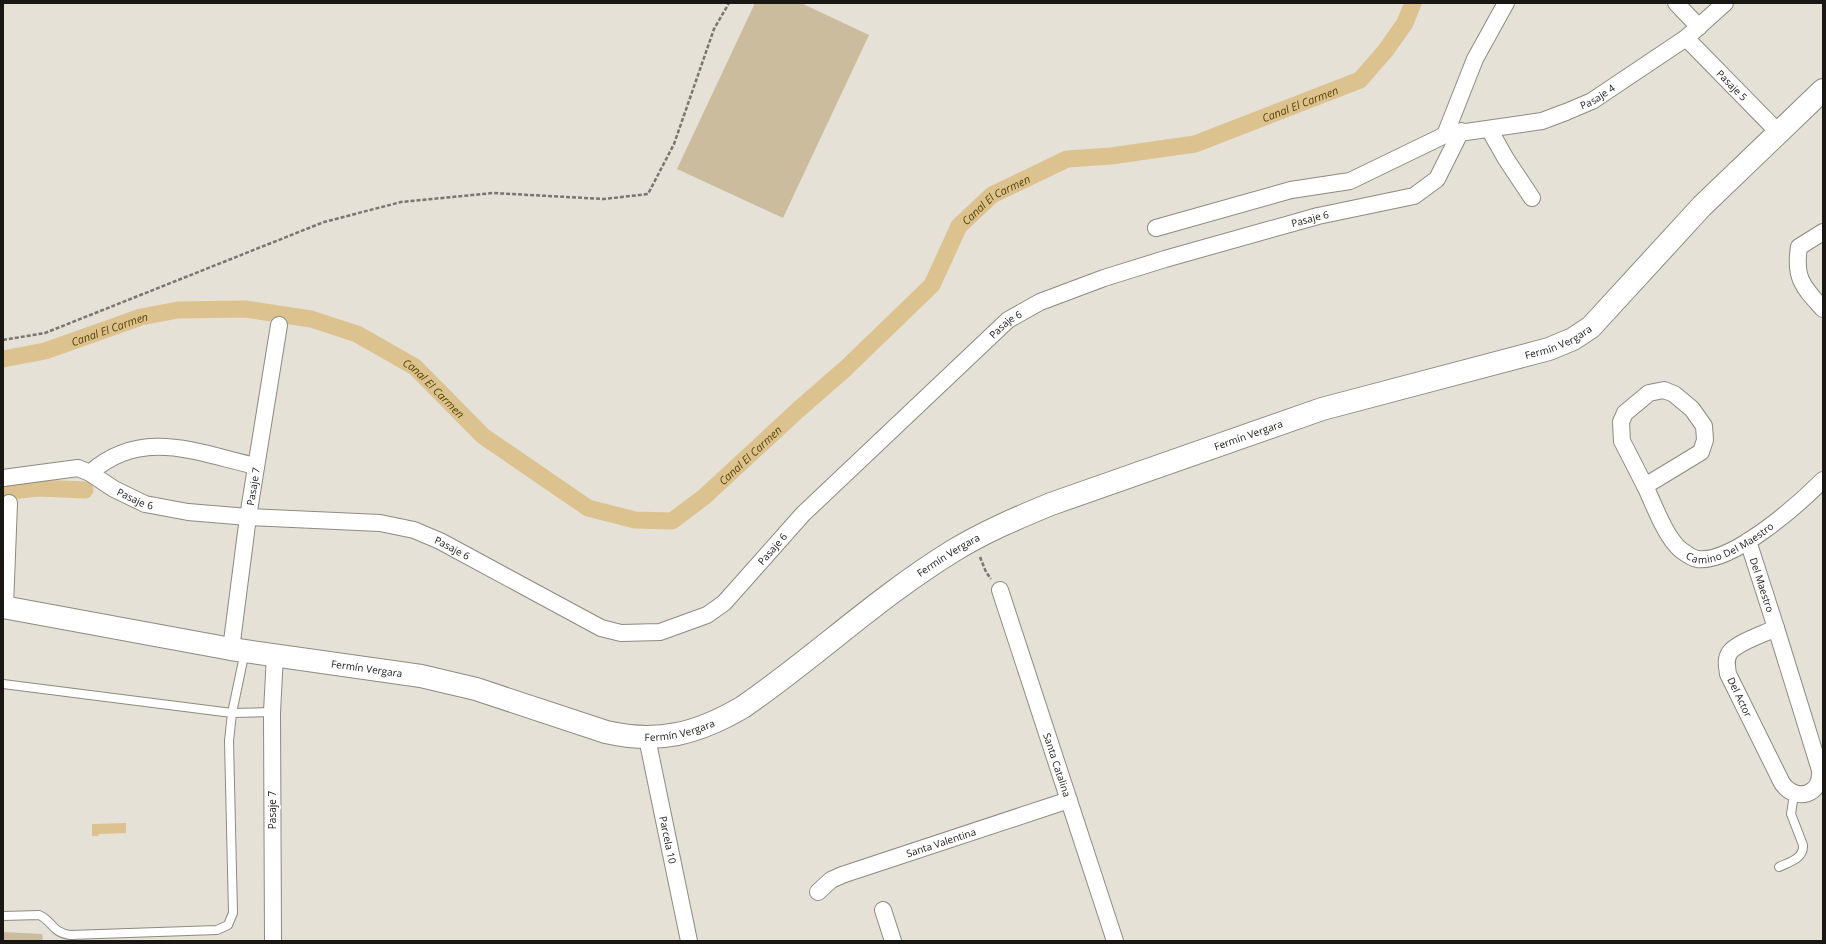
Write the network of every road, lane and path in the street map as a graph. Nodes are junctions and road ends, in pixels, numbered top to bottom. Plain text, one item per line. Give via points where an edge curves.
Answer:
1 (729, 3) edge
2 (1506, 3) edge
3 (1676, 3) edge
4 (1725, 3) edge
5 (1698, 27) junction
6 (1686, 38) junction
7 (1823, 90) edge
8 (1489, 129) junction
9 (1461, 131) junction
10 (1778, 132) junction
11 (1445, 134) junction
12 (1532, 198) dead end
13 (1156, 228) dead end
14 (1823, 232) edge
15 (1823, 309) edge
16 (279, 325) dead end
17 (3, 340) edge
18 (256, 466) junction
19 (90, 473) junction
20 (3, 478) edge
21 (1823, 480) edge
22 (1645, 486) junction
23 (1823, 498) edge
24 (9, 503) dead end
25 (1798, 505) junction
26 (248, 517) junction
27 (973, 539) junction
28 (1748, 541) junction
29 (1000, 590) joint
30 (4, 607) edge
31 (1776, 628) junction
32 (238, 650) junction
33 (274, 655) junction
34 (3, 684) edge
35 (272, 712) junction
36 (232, 713) junction
37 (647, 738) junction
38 (1821, 785) edge
39 (1794, 794) junction
40 (1069, 800) junction
41 (1779, 867) dead end
42 (818, 892) dead end
43 (882, 910) dead end
44 (3, 916) edge
45 (273, 941) edge
46 (689, 941) edge
47 (893, 941) edge
48 (1115, 941) edge

1 - 17 path via 714,29 674,144 648,194 604,199 493,193 401,202 324,222 45,333
2 - 11 street via 1475,59
3 - 5 street
4 - 5 street, Pasaje 4
5 - 6 street, Pasaje 4
6 - 8 street, Pasaje 4 via 1592,100 1542,121
6 - 10 street, Pasaje 5
7 - 10 street, Fermín Vergara
8 - 9 street, Pasaje 4
8 - 12 street
9 - 11 street, Pasaje 4
9 - 26 street, Pasaje 6 via 1438,179 1414,196 1318,216 1157,261 1040,302 1008,320 803,514 724,603 707,615 660,632 621,633 601,628 440,541 414,530 380,523
10 - 27 street, Fermín Vergara via 1702,206 1599,319 1573,339 1549,349 1322,409 1051,504
11 - 13 street via 1350,180 1291,190
14 - 15 street via 1799,247 1796,262 1798,275 1805,289
16 - 18 street, Pasaje 7
18 - 19 street via 174,447 146,446 120,453
18 - 26 street, Pasaje 7
19 - 20 street, Pasaje 6 via 78,468
19 - 26 street, Pasaje 6 via 114,490 145,504 188,512
21 - 25 street, Camino Del Maestro
22 - 22 street, Camino Del Maestro via 1701,452 1705,440 1704,426 1692,409 1674,394 1664,390 1649,393 1625,413 1621,422 1622,441
22 - 28 street, Camino Del Maestro via 1668,532 1680,549 1696,559 1719,557
23 - 25 street, Camino Del Maestro
24 - 30 street
25 - 28 street, Camino Del Maestro
26 - 32 street, Pasaje 7
27 - 29 path via 986,572
27 - 37 street, Fermín Vergara via 884,599 725,718 686,733
28 - 31 street, Del Maestro
29 - 40 street, Santa Catalina
30 - 32 street, Fermín Vergara
31 - 38 street via 1820,770
31 - 39 street, Del Actor via 1737,646 1730,653 1726,663 1728,674 1782,783
32 - 33 street, Fermín Vergara
32 - 36 lane
33 - 35 street, Pasaje 7
33 - 37 street, Fermín Vergara via 421,676 476,689 606,732
34 - 36 lane
35 - 36 lane
35 - 45 street, Pasaje 7
36 - 44 lane via 229,741 233,914 228,925 217,930 70,934 59,932 38,915
37 - 46 street, Parcela 10
38 - 39 street via 1804,794
39 - 41 lane via 1791,814 1804,850 1801,856
40 - 42 street, Santa Valentina via 831,880
40 - 48 street, Santa Catalina
43 - 47 street

